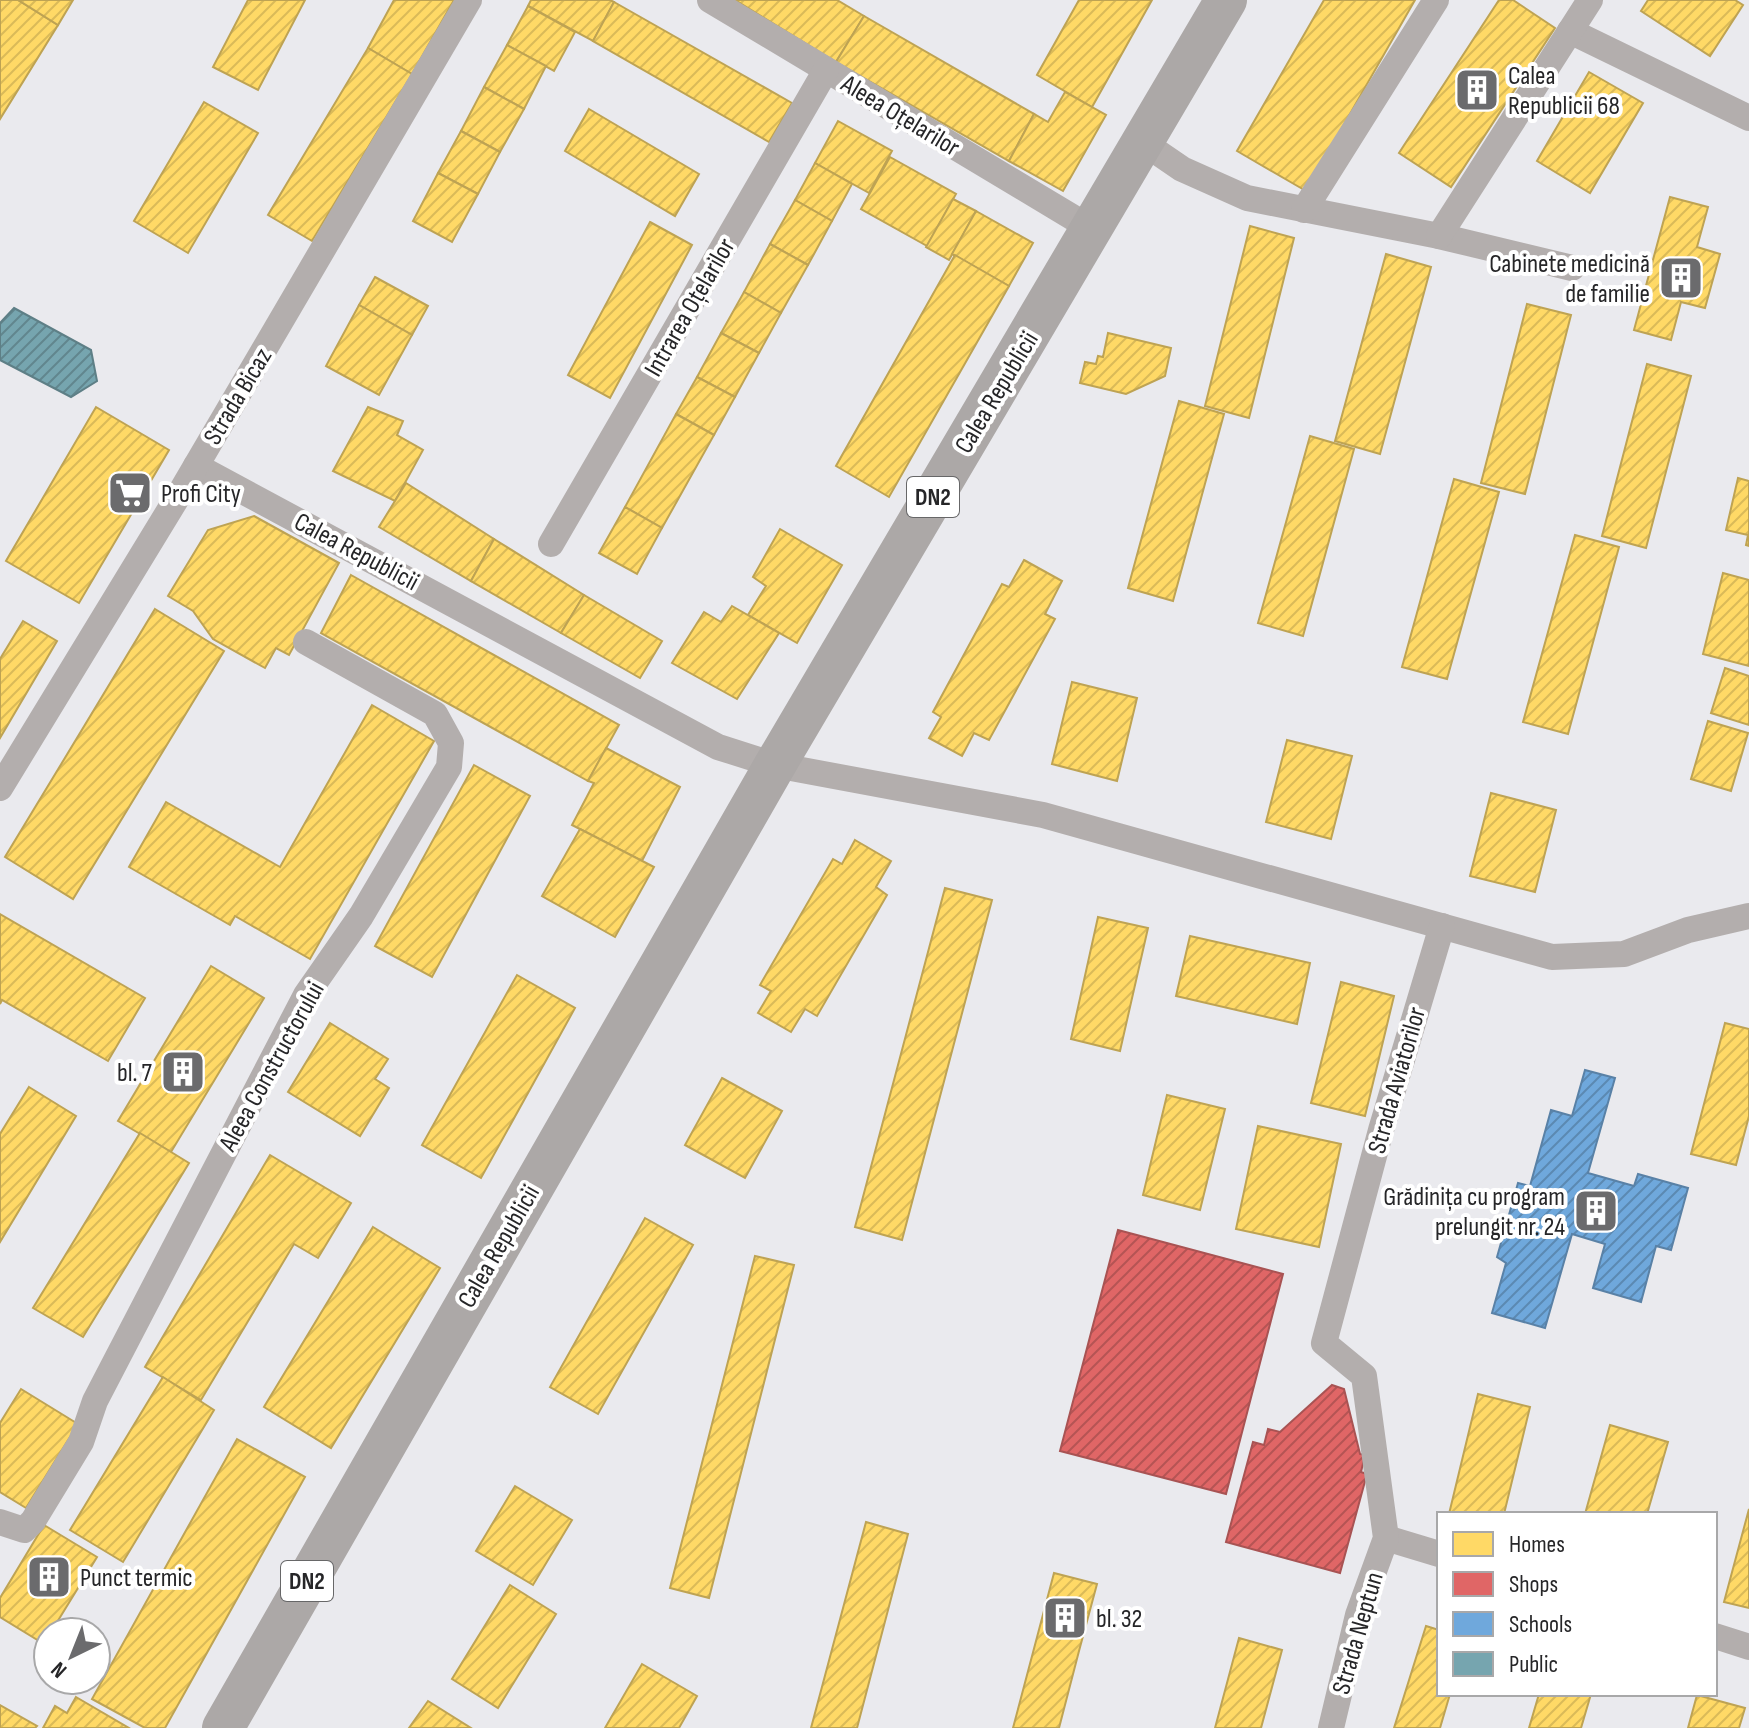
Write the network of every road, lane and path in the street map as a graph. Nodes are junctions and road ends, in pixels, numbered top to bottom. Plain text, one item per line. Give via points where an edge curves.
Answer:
1 (469, 0) edge
2 (710, 0) edge
3 (1226, 0) edge
4 (1436, 0) edge
5 (1590, 0) edge
6 (1570, 31) junction
7 (826, 70) junction
8 (1749, 118) edge
9 (1144, 143) junction
10 (1304, 210) junction
11 (1092, 229) junction
12 (1439, 236) junction
13 (1572, 268) dead end
14 (196, 466) junction
15 (551, 544) dead end
16 (306, 642) dead end
17 (775, 765) junction
18 (0, 788) edge
19 (1749, 916) edge
20 (1442, 926) junction
21 (0, 1522) edge
22 (1386, 1538) junction
23 (1437, 1553) edge
24 (1717, 1637) edge
25 (1749, 1647) edge
26 (234, 1718) edge
27 (1331, 1728) edge

1 - 14 street, Strada Bicaz
2 - 7 street, Aleea Oțelarilor
3 - 9 main road, Calea Republicii / DN2
4 - 10 street
5 - 6 street
6 - 8 street
6 - 12 street
7 - 11 street, Aleea Oțelarilor
7 - 15 street, Intrarea Oțelarilor
9 - 10 street via 1182,169 1236,193
9 - 11 main road, Calea Republicii / DN2
10 - 12 street
11 - 17 main road, Calea Republicii / DN2
12 - 13 street
14 - 17 street, Calea Republicii via 718,747
14 - 18 street, Strada Bicaz
16 - 21 street, Aleea Constructorului via 435,714 451,743 449,767 299,1009 95,1401 81,1442 24,1530
17 - 20 street via 1043,815
17 - 26 main road, Calea Republicii / DN2
19 - 20 street via 1688,930 1624,954 1552,957
20 - 22 street, Strada Aviatorilor via 1324,1343 1364,1376
22 - 23 street
22 - 27 street, Strada Neptun via 1358,1615
24 - 25 street

